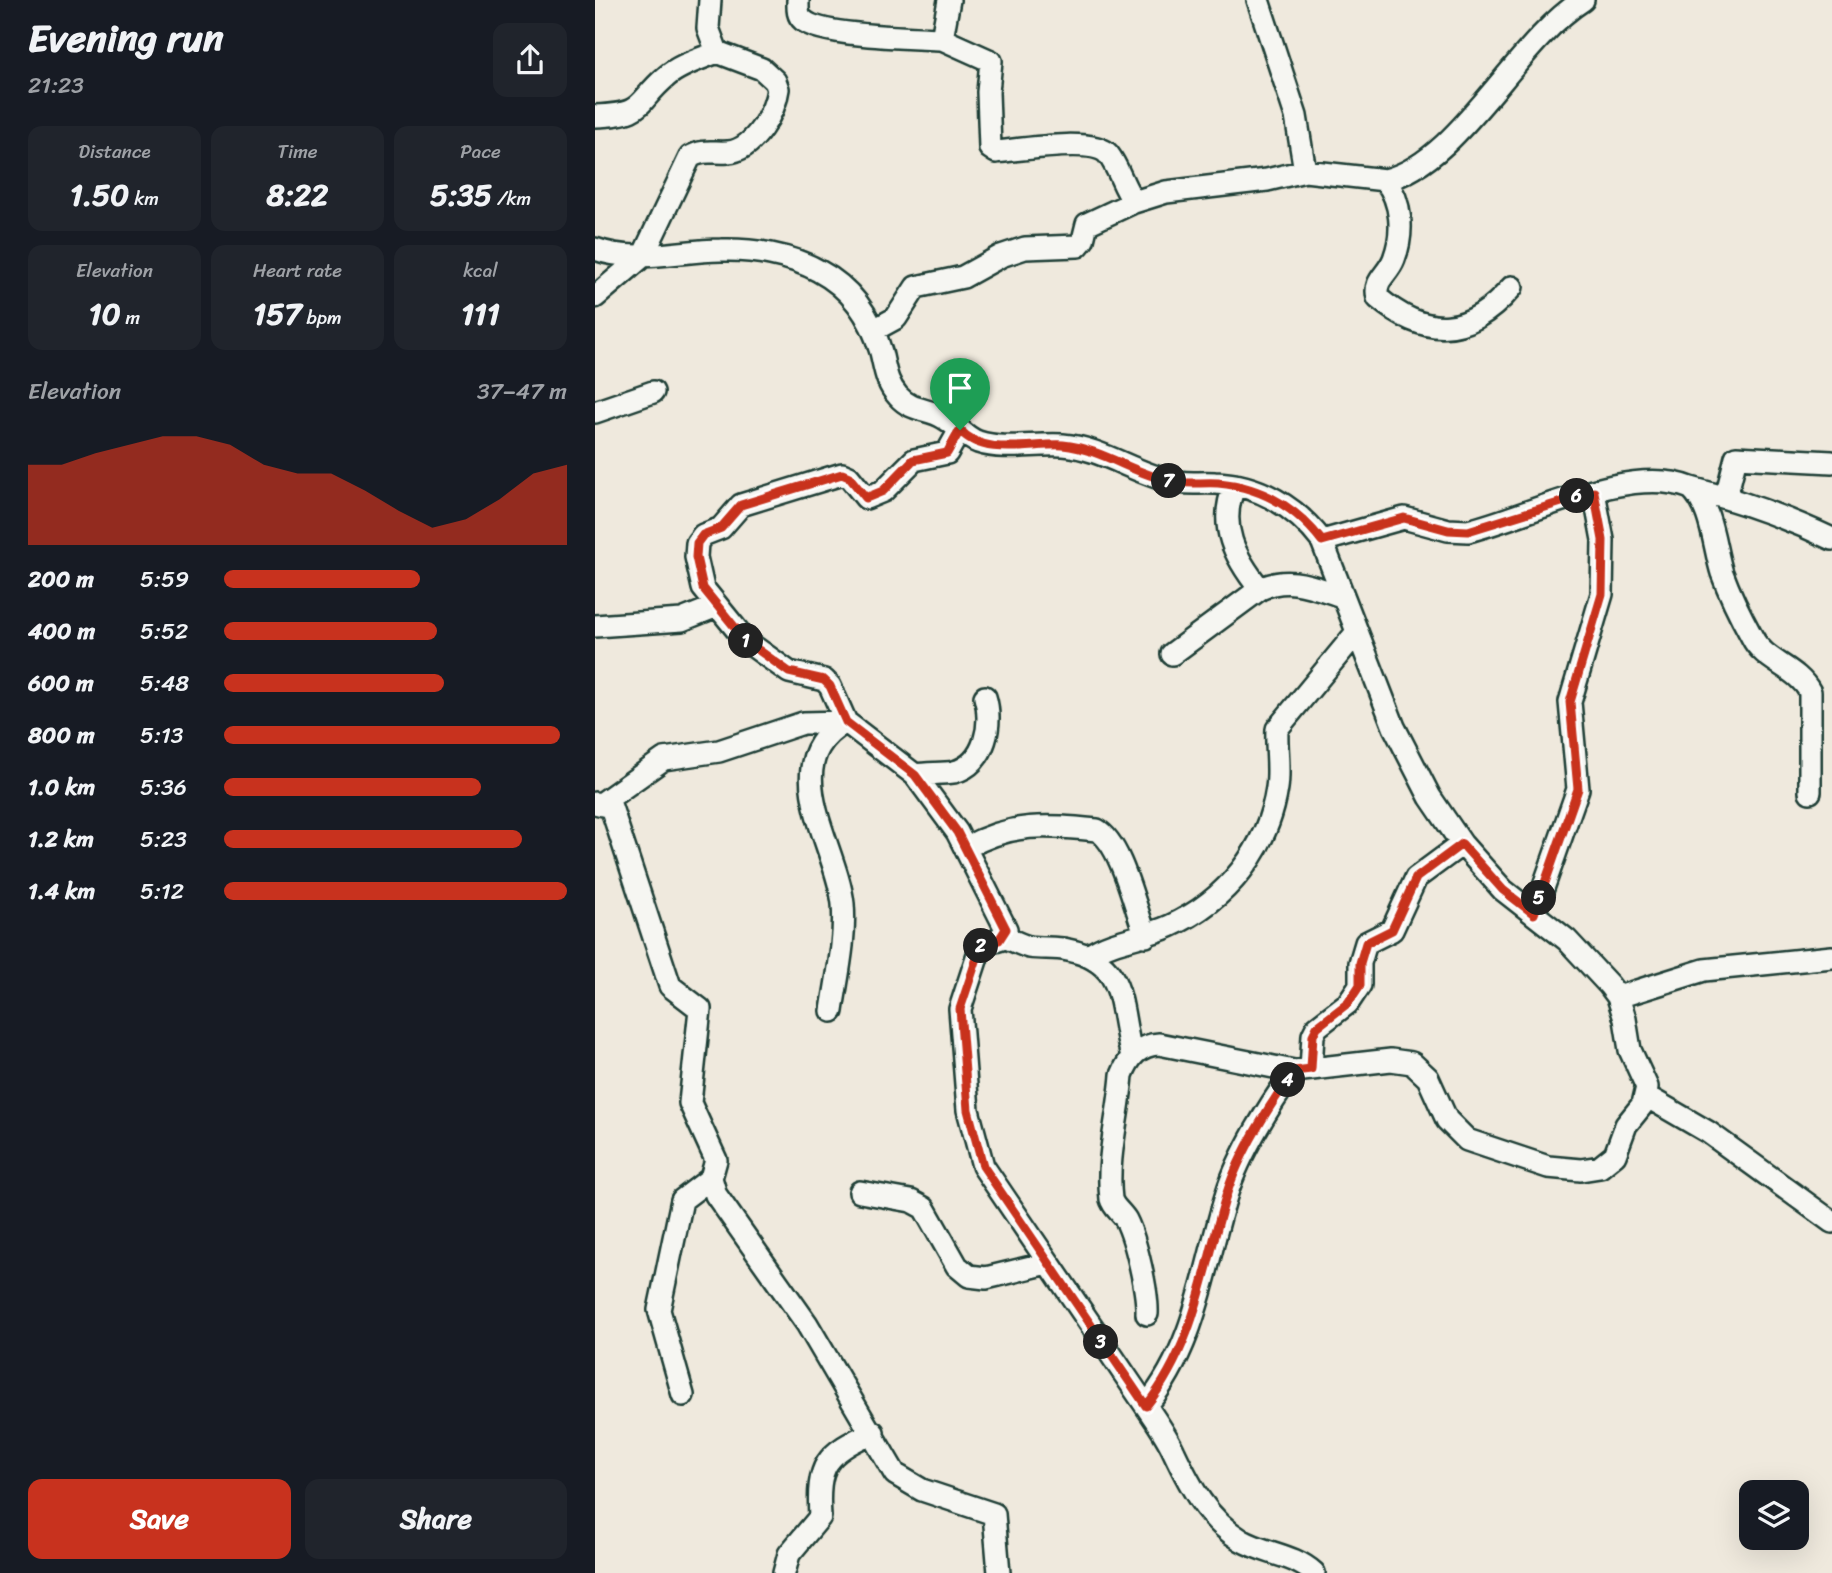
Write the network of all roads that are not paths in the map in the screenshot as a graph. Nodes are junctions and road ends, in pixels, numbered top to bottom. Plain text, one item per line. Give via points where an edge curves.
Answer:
1 (710, 0) edge
2 (798, 0) edge
3 (949, 0) edge
4 (1258, 0) edge
5 (1583, 0) edge
6 (943, 39) junction
7 (717, 52) junction
8 (595, 116) edge
9 (1305, 171) junction
10 (1385, 180) junction
11 (1134, 202) junction
12 (595, 249) edge
13 (643, 256) junction
14 (1512, 286) dead end
15 (595, 297) edge
16 (874, 330) junction
17 (653, 392) dead end
18 (595, 411) edge
19 (960, 430) junction
20 (1832, 462) edge
21 (1235, 485) junction
22 (1691, 488) junction
23 (1594, 492) junction
24 (1726, 497) junction
25 (1832, 539) edge
26 (1322, 541) junction
27 (1260, 589) junction
28 (1342, 596) junction
29 (717, 606) junction
30 (595, 626) edge
31 (1357, 632) junction
32 (1173, 654) dead end
33 (985, 696) dead end
34 (846, 722) junction
35 (915, 775) junction
36 (1810, 792) dead end
37 (598, 803) edge
38 (1462, 844) junction
39 (965, 848) junction
40 (1534, 914) junction
41 (1146, 936) junction
42 (1004, 937) junction
43 (1090, 955) junction
44 (1832, 957) edge
45 (1618, 997) junction
46 (832, 1012) dead end
47 (1132, 1056) junction
48 (1303, 1070) junction
49 (1646, 1096) junction
50 (711, 1178) junction
51 (860, 1192) dead end
52 (1832, 1222) edge
53 (1048, 1263) junction
54 (1147, 1314) dead end
55 (683, 1395) dead end
56 (1146, 1406) junction
57 (873, 1432) junction
58 (784, 1573) edge
59 (999, 1573) edge
60 (1314, 1573) edge

1 - 7 street via 708,28
2 - 6 street via 798,12 807,24 878,38
3 - 6 street
4 - 9 street via 1296,116
5 - 10 street via 1513,64 1454,137 1423,161
6 - 11 street via 991,61 990,148 996,152 1097,147 1111,157
7 - 8 street via 668,75 635,110
7 - 13 street via 770,74 777,97 760,128 743,146 698,153 684,164
9 - 10 street
9 - 11 street via 1166,192
10 - 14 street via 1396,194 1399,226 1394,260 1377,284 1378,298 1391,309 1423,322 1459,326 1482,316
11 - 16 street via 1087,224 1078,246 1025,248 963,277 916,287 896,318
12 - 13 street
13 - 15 street
13 - 16 street via 722,250 791,260 842,286
16 - 19 street via 885,375 895,393 916,411 942,416
17 - 18 street
19 - 21 street via 966,437 992,445 1089,449 1170,481
19 - 29 street via 947,453 913,460 883,491 866,498 842,474 741,505 729,521 697,543 703,588
20 - 24 street via 1736,457
21 - 26 street via 1290,507
21 - 27 street via 1227,514 1230,538
22 - 23 street via 1651,481
22 - 24 street
22 - 36 street via 1701,501 1723,575 1753,641 1801,679 1810,692
23 - 26 street via 1468,531 1404,518
23 - 40 street via 1603,540 1602,594 1570,702 1578,789
24 - 25 street
26 - 28 street
27 - 28 street via 1289,580
27 - 32 street
28 - 31 street
29 - 30 street via 682,620
29 - 34 street via 746,641 789,672 817,677 830,686
31 - 38 street via 1411,763
31 - 41 street via 1277,729 1275,796 1250,860 1202,908
33 - 35 street via 989,729 979,755 957,771
34 - 35 street
34 - 37 street via 803,723 719,751 664,759
34 - 46 street via 818,744 812,770 817,815 843,905
35 - 39 street
37 - 50 street via 611,807 670,986 700,1009 690,1103 716,1160
38 - 40 street via 1503,890
38 - 48 street via 1416,878 1392,930 1366,943 1360,985 1348,1003 1317,1027
39 - 41 street via 1019,826 1097,830 1112,843
39 - 42 street via 1006,929
40 - 45 street via 1567,940
41 - 43 street via 1105,946
42 - 43 street via 1028,947
42 - 53 street via 981,946 960,1009 968,1110 983,1166
43 - 47 street via 1113,978
44 - 45 street via 1704,970
45 - 49 street via 1630,1050 1645,1078
47 - 48 street via 1145,1046 1159,1044
47 - 54 street via 1122,1075 1110,1171 1111,1202 1125,1218 1132,1236
48 - 49 street via 1391,1060 1412,1063 1428,1077 1447,1120 1468,1140 1548,1167 1581,1170 1600,1167 1615,1155 1626,1125
48 - 56 street via 1270,1105 1228,1191 1185,1341 1164,1385
49 - 52 street via 1708,1132
50 - 55 street via 682,1199 659,1310
50 - 57 street via 716,1195 807,1324
51 - 53 street via 911,1201 924,1208 957,1266 969,1276 986,1278
53 - 56 street
56 - 60 street via 1194,1493 1216,1520 1244,1542 1303,1563
57 - 58 street via 839,1447 820,1474 820,1517 789,1554
57 - 59 street via 895,1474 922,1490 994,1514

